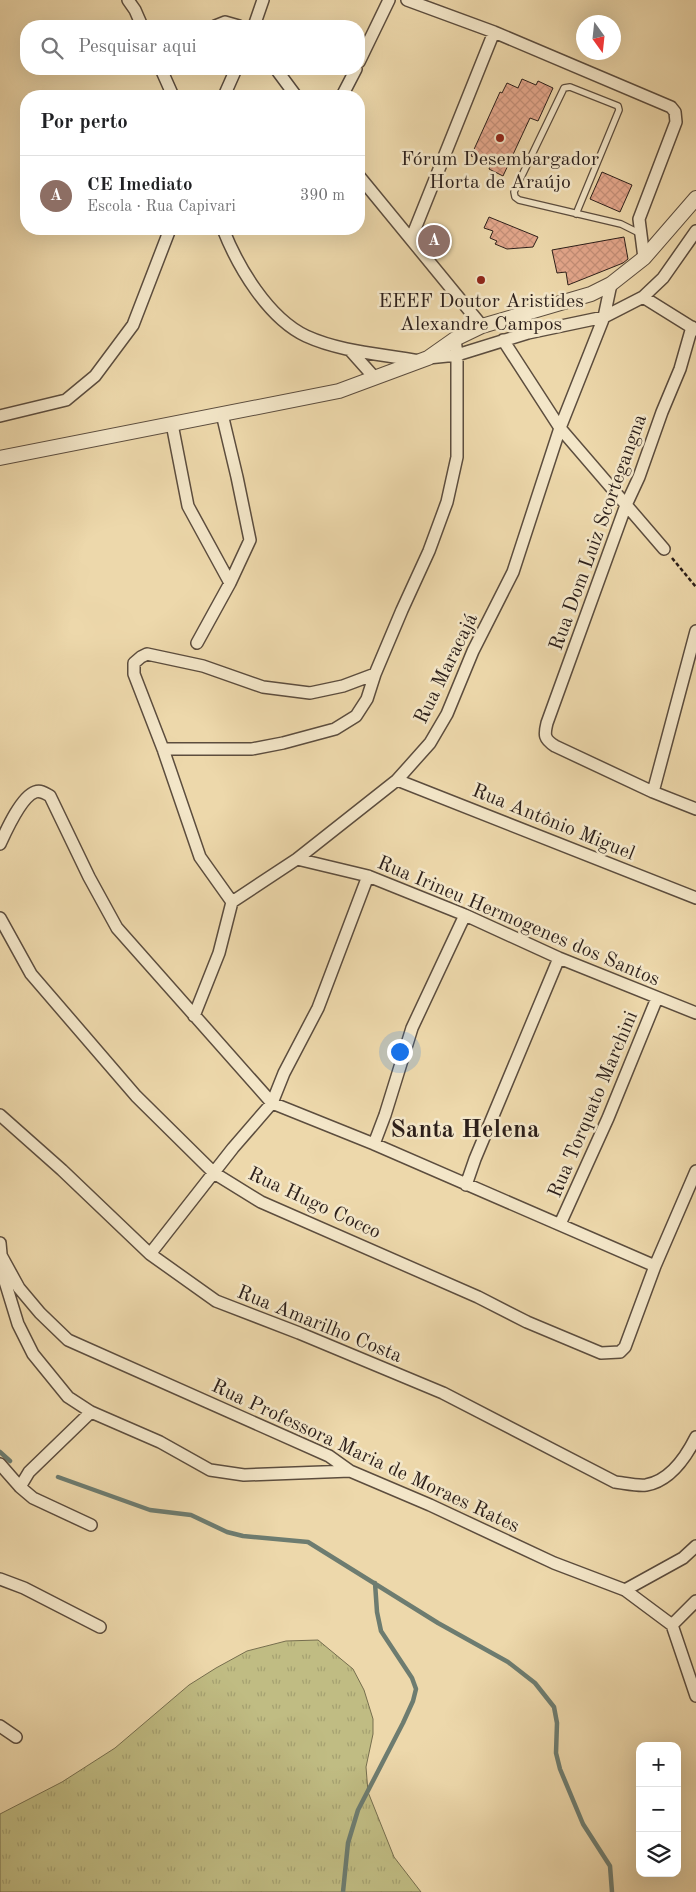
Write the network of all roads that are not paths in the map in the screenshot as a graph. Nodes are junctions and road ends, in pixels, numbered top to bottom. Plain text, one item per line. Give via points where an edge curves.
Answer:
1 (128, 0) edge
2 (263, 0) edge
3 (389, 0) edge
4 (407, 0) edge
5 (139, 20) edge
6 (256, 20) edge
7 (494, 32) junction
8 (365, 50) edge
9 (164, 75) edge
10 (233, 75) edge
11 (280, 75) edge
12 (353, 75) edge
13 (170, 90) edge
14 (227, 90) edge
15 (292, 90) edge
16 (345, 90) edge
17 (365, 183) edge
18 (696, 198) edge
19 (576, 214) junction
20 (696, 231) edge
21 (639, 233) junction
22 (168, 235) edge
23 (226, 235) edge
24 (411, 239) junction
25 (644, 258) junction
26 (611, 284) junction
27 (643, 297) junction
28 (604, 317) junction
29 (482, 326) junction
30 (694, 329) edge
31 (455, 339) junction
32 (503, 340) junction
33 (350, 350) junction
34 (457, 355) junction
35 (424, 359) junction
36 (374, 377) junction
37 (222, 414) junction
38 (0, 416) edge
39 (172, 424) junction
40 (560, 428) junction
41 (0, 458) edge
42 (626, 505) junction
43 (664, 549) road end
44 (230, 583) junction
45 (696, 632) edge
46 (197, 643) dead end
47 (375, 674) junction
48 (163, 749) junction
49 (397, 780) junction
50 (653, 792) junction
51 (696, 809) edge
52 (0, 844) edge
53 (297, 859) junction
54 (368, 876) junction
55 (696, 898) edge
56 (232, 902) junction
57 (465, 915) junction
58 (0, 918) edge
59 (559, 958) junction
60 (657, 998) junction
61 (696, 1014) edge
62 (194, 1016) junction
63 (272, 1103) junction
64 (0, 1115) edge
65 (374, 1144) junction
66 (696, 1171) edge
67 (214, 1173) junction
68 (466, 1185) junction
69 (560, 1224) junction
70 (0, 1242) edge
71 (150, 1254) junction
72 (2, 1257) junction
73 (655, 1266) junction
74 (91, 1412) junction
75 (696, 1437) edge
76 (0, 1464) edge
77 (350, 1471) junction
78 (20, 1487) junction
79 (91, 1525) dead end
80 (696, 1546) edge
81 (0, 1580) edge
82 (625, 1590) junction
83 (696, 1601) edge
84 (672, 1625) junction
85 (100, 1628) dead end
86 (696, 1660) edge
87 (686, 1667) junction
88 (696, 1696) edge
89 (0, 1726) edge
90 (16, 1737) dead end

1 - 5 street
2 - 6 street
3 - 8 street
4 - 7 street
7 - 21 street via 671,107 676,122 639,219
7 - 24 street
9 - 13 street
10 - 14 street
11 - 15 street
12 - 16 street
17 - 24 street
18 - 25 street
19 - 19 lane via 519,200 514,192 564,88 570,87 618,106 619,110
19 - 21 lane via 621,224
20 - 27 street via 663,278
21 - 25 street
22 - 38 street via 133,325 95,376 66,400
23 - 33 street via 243,269 271,310 307,337
24 - 29 street
25 - 26 street
26 - 28 street, Rua Maracajá
26 - 29 street via 591,294
27 - 28 street
27 - 30 street
28 - 32 street
28 - 40 street, Rua Maracajá
29 - 31 street
30 - 42 street, Rua Dom Luiz Scortegangna
31 - 34 street
31 - 35 street
32 - 34 street
32 - 40 street
33 - 35 street
33 - 36 street
34 - 35 street
34 - 47 street via 457,457 447,502
35 - 36 street
36 - 37 street via 339,391
37 - 39 street
37 - 44 street via 250,540
39 - 41 street
39 - 44 street via 188,506
40 - 42 street
40 - 49 street, Rua Maracajá via 513,572 430,743
42 - 43 street
42 - 50 street, Rua Dom Luiz Scortegangna via 544,734 546,740 555,746
44 - 46 street
45 - 50 street
47 - 48 street via 367,699 356,716 334,729 252,749
47 - 48 street via 343,686 310,693 263,688 204,666 147,654 140,656 134,663 134,674
48 - 56 street via 200,857
49 - 53 street, Rua Maracajá
49 - 55 street, Rua Antônio Miguel
50 - 51 street
52 - 62 street via 11,820 29,796 42,791 50,796 117,928
53 - 54 street, Rua Irineu Hermogenes dos Santos
53 - 56 street, Rua Maracajá
54 - 57 street, Rua Irineu Hermogenes dos Santos
54 - 63 street via 318,1008
56 - 62 street via 219,953
57 - 59 street, Rua Irineu Hermogenes dos Santos
57 - 65 street via 412,1028
58 - 67 street, Rua Hugo Cocco via 31,974 136,1096
59 - 60 street, Rua Irineu Hermogenes dos Santos
59 - 68 street
60 - 61 street, Rua Irineu Hermogenes dos Santos
60 - 69 street, Rua Torquato Marchini
62 - 63 street
63 - 65 street
63 - 67 street
64 - 71 street, Rua Amarilho Costa
65 - 68 street
66 - 73 street
67 - 71 street
67 - 73 street, Rua Hugo Cocco via 261,1202 602,1353 620,1352 625,1347
68 - 69 street
69 - 73 street
70 - 72 street
71 - 75 street, Rua Amarilho Costa via 216,1300 443,1393 615,1482 647,1485 670,1475
72 - 74 street via 3,1275 18,1324 33,1354 68,1397
72 - 77 street, Rua Professora Maria de Moraes Rates via 20,1288 68,1340 328,1456
74 - 77 street via 160,1442 210,1470 244,1475
74 - 78 street via 29,1472
76 - 78 street
77 - 82 street, Rua Professora Maria de Moraes Rates via 554,1563
78 - 79 street via 33,1498
80 - 82 street via 683,1558
81 - 85 street via 24,1588
82 - 84 street, Rua Professora Maria de Moraes Rates
83 - 84 street
84 - 87 street
86 - 87 street
87 - 88 street
89 - 90 street

